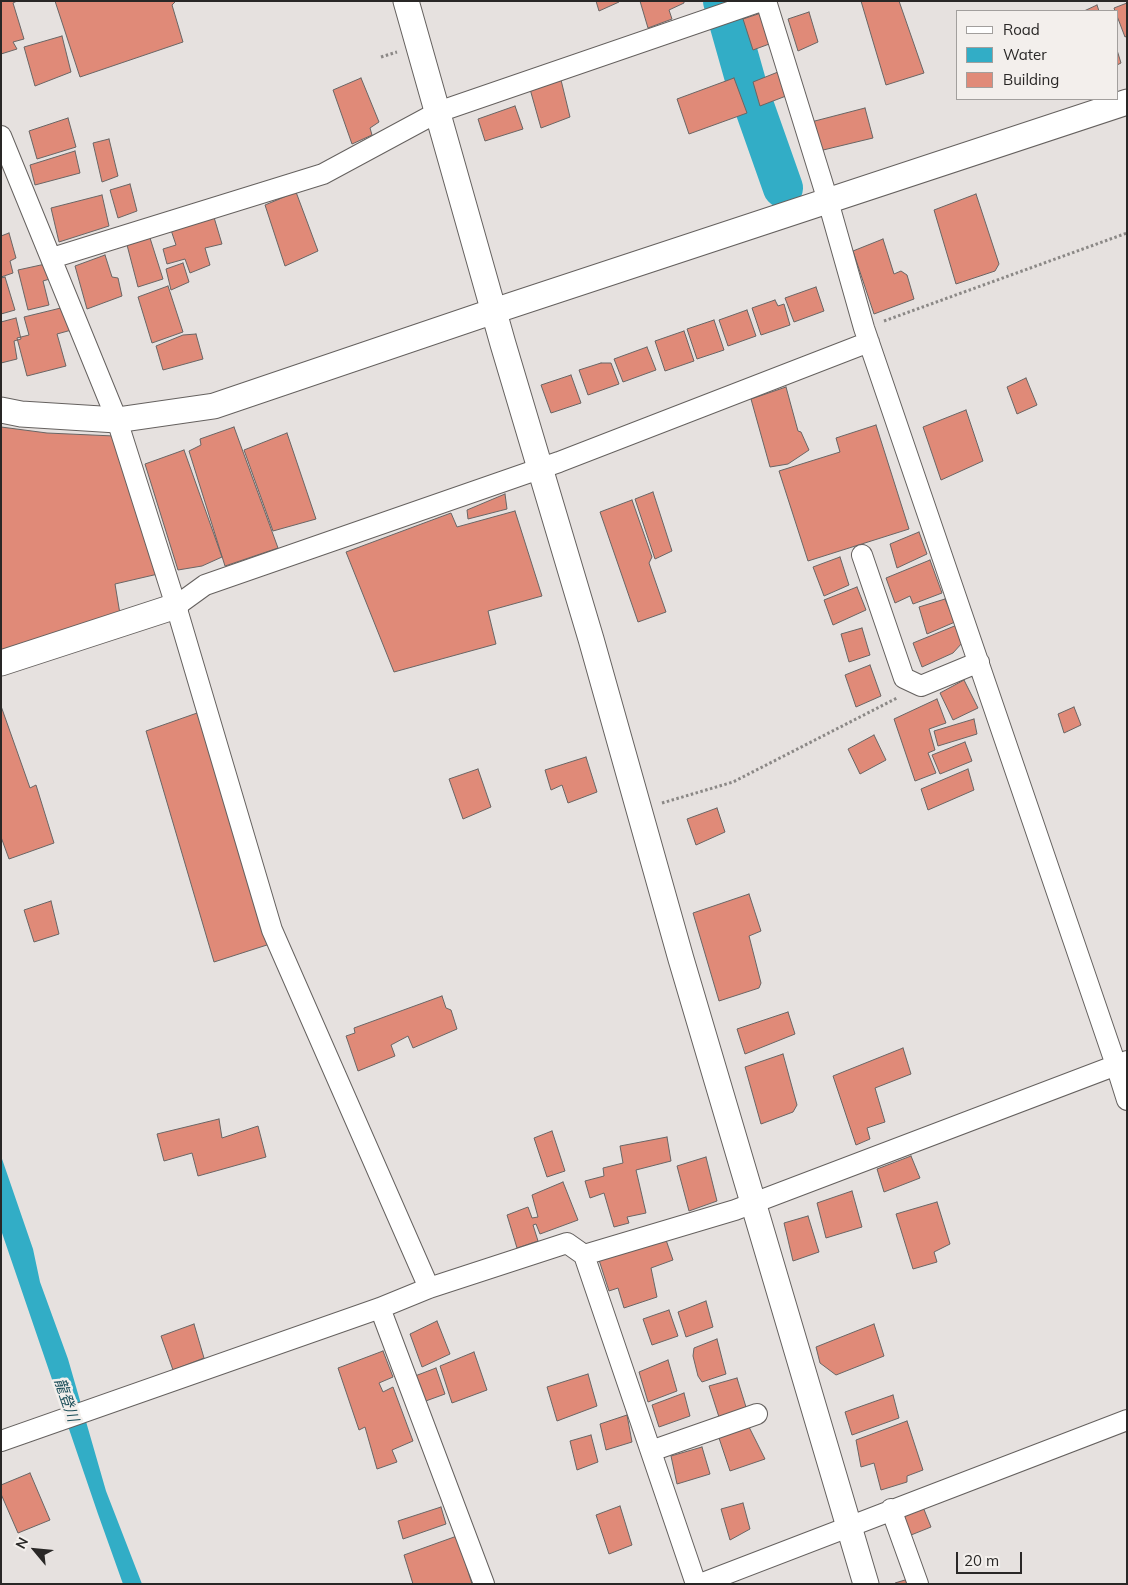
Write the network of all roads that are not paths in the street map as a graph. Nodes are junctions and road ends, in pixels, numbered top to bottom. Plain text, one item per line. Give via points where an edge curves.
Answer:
1 (406, 1) edge
2 (761, 1) edge
3 (766, 1) edge
4 (1127, 102) edge
5 (438, 112) junction
6 (1, 136) edge
7 (828, 202) junction
8 (52, 258) junction
9 (494, 311) junction
10 (867, 335) junction
11 (1, 410) edge
12 (117, 420) junction
13 (540, 468) junction
14 (862, 555) dead end
15 (176, 606) junction
16 (978, 662) junction
17 (1, 663) edge
18 (1122, 1063) edge
19 (1127, 1100) edge
20 (754, 1203) junction
21 (584, 1255) junction
22 (429, 1288) junction
23 (380, 1308) junction
24 (757, 1414) dead end
25 (1127, 1420) edge
26 (1, 1441) edge
27 (651, 1451) junction
28 (891, 1509) junction
29 (848, 1527) junction
30 (484, 1584) edge
31 (698, 1584) edge
32 (866, 1584) edge
33 (918, 1584) edge

1 - 5 street
2 - 5 street
3 - 7 street
4 - 7 street
5 - 8 street via 323,174
5 - 9 street
6 - 8 street
7 - 9 street
7 - 10 street
8 - 12 street
9 - 12 street via 214,406
9 - 13 street
10 - 13 street
10 - 16 street
11 - 12 street
12 - 15 street
13 - 15 street via 205,585
13 - 20 street
14 - 16 street via 904,678 921,686
15 - 17 street
15 - 22 street via 272,930
16 - 18 street
18 - 19 street
18 - 20 street
20 - 21 street
20 - 29 street
21 - 22 street via 567,1243
21 - 27 street
22 - 23 street
23 - 26 street
23 - 30 street
24 - 27 street
25 - 28 street
27 - 31 street
28 - 29 street
28 - 33 street
29 - 31 street
29 - 32 street

